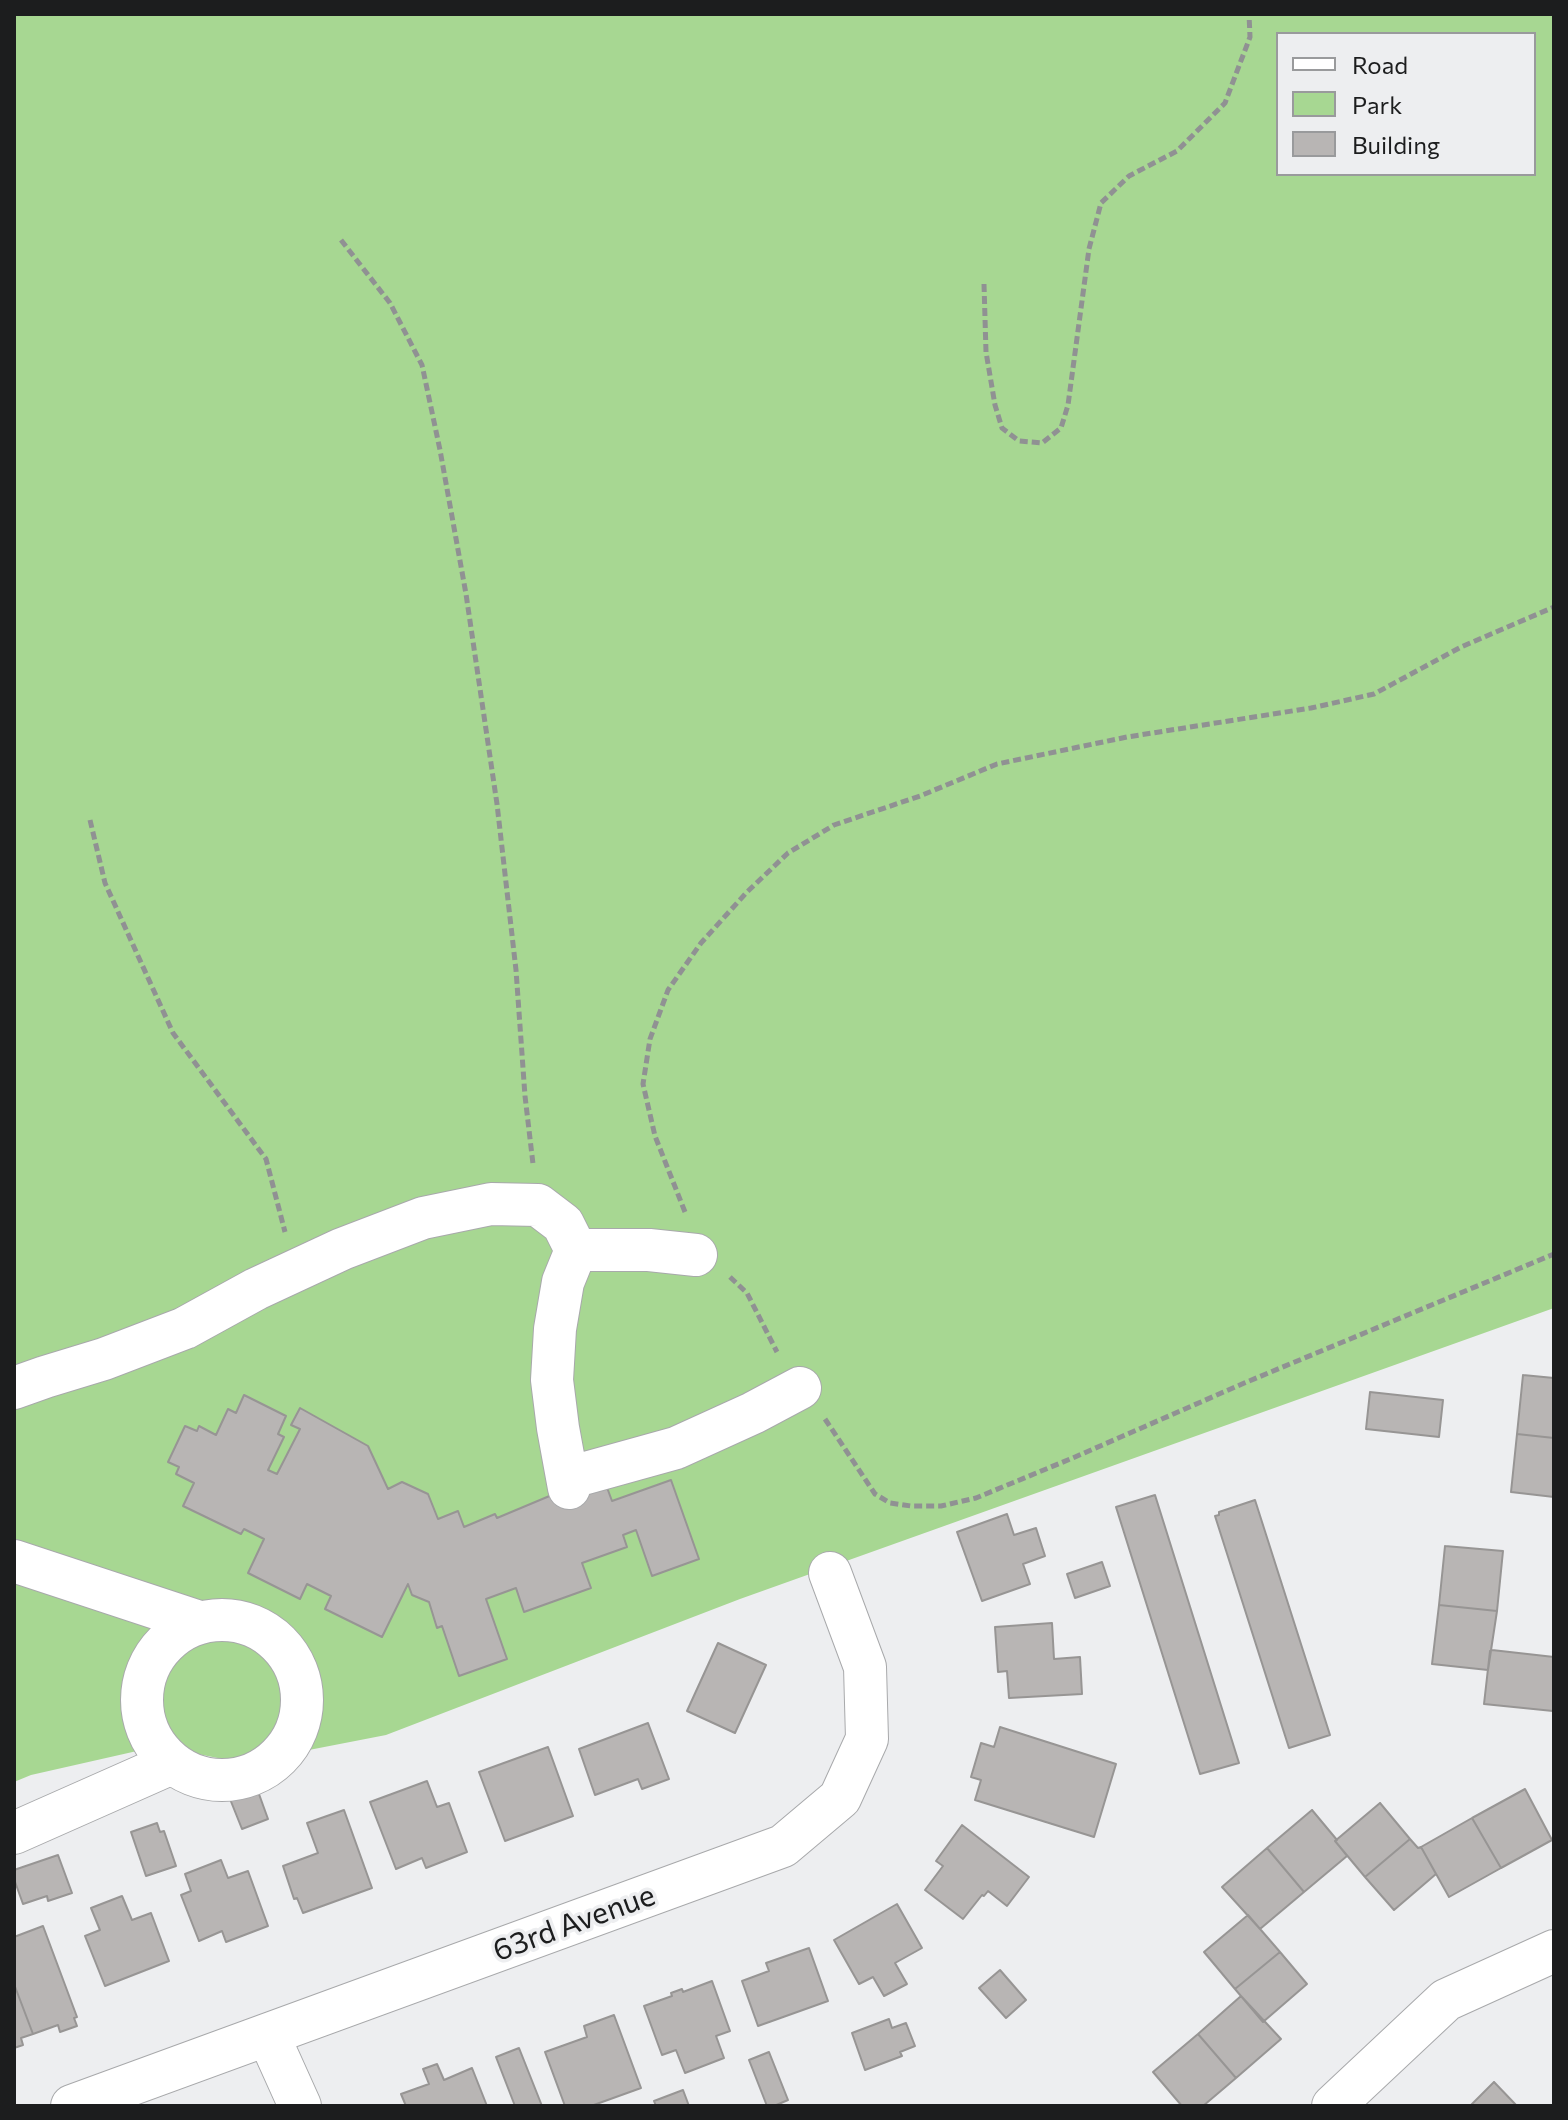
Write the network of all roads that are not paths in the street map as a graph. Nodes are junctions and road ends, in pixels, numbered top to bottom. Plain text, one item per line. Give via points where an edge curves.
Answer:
1 (576, 1250) junction
2 (696, 1255) road end
3 (14, 1388) edge
4 (800, 1388) road end
5 (14, 1561) edge
6 (830, 1573) dead end
7 (199, 1622) junction
8 (172, 1763) junction
9 (14, 1833) edge
10 (1554, 1951) edge
11 (268, 2035) junction
12 (72, 2106) edge
13 (300, 2106) edge
14 (1333, 2106) edge

1 - 2 street
1 - 3 street via 563,1224 538,1205 491,1204 423,1218 342,1249 185,1328
1 - 4 street via 563,1282 552,1380 569,1483 676,1448
5 - 7 street
6 - 11 street, 63rd Avenue via 865,1667 867,1739 840,1798 783,1846
7 - 8 street via 176,1633 145,1672 144,1721 155,1745
7 - 8 street via 226,1619 253,1625 277,1640 293,1661 302,1687 302,1715 283,1751 250,1775 223,1780 196,1776
8 - 9 street
10 - 14 street via 1446,2000
11 - 12 street, 63rd Avenue
11 - 13 street

